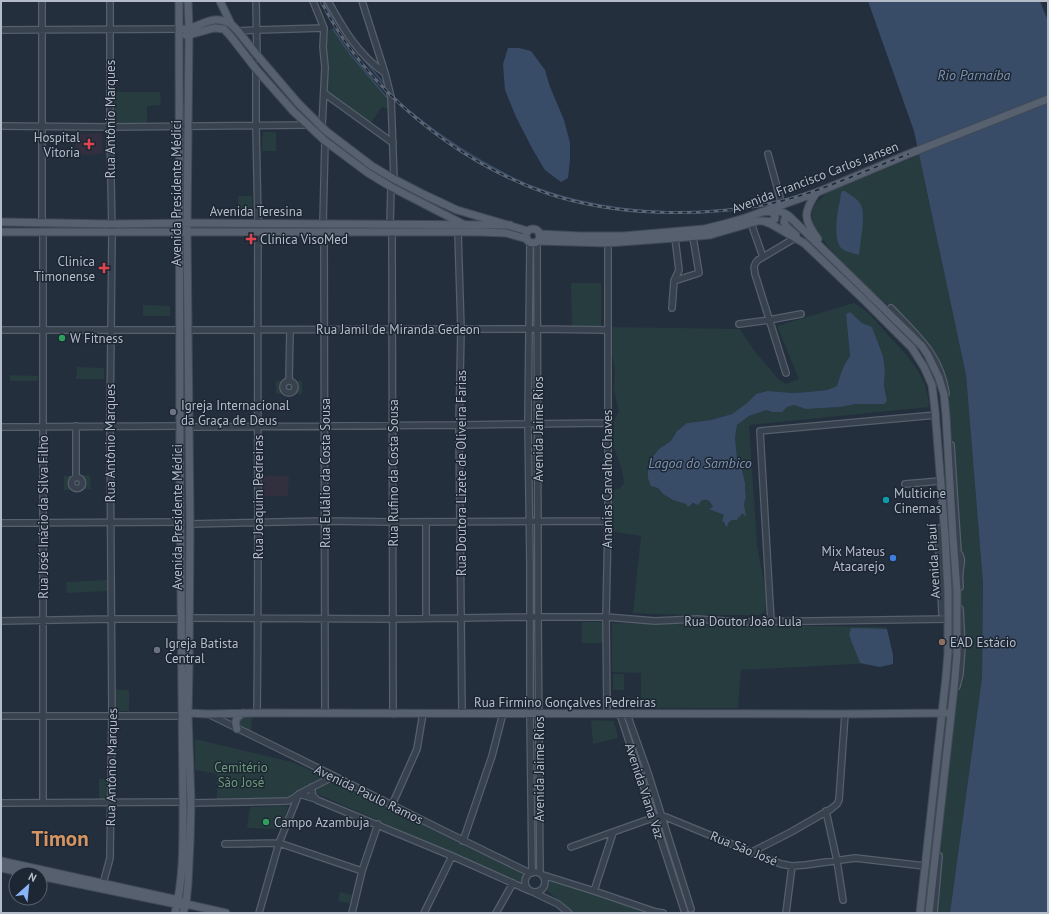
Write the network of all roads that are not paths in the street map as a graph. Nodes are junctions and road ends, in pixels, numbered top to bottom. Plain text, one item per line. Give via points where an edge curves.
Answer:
1 (42, 1) edge
2 (110, 1) edge
3 (179, 1) edge
4 (188, 1) edge
5 (220, 1) edge
6 (256, 1) edge
7 (314, 1) edge
8 (328, 1) edge
9 (362, 1) edge
10 (231, 24) junction
11 (324, 28) junction
12 (1, 30) edge
13 (110, 30) junction
14 (257, 30) junction
15 (42, 31) junction
16 (238, 31) junction
17 (180, 32) junction
18 (189, 32) junction
19 (257, 55) junction
20 (254, 66) junction
21 (385, 73) junction
22 (324, 93) junction
23 (1048, 99) edge
24 (308, 125) junction
25 (1, 126) edge
26 (188, 126) junction
27 (256, 126) junction
28 (41, 127) junction
29 (110, 127) junction
30 (180, 127) junction
31 (322, 127) junction
32 (325, 141) junction
33 (393, 143) junction
34 (768, 154) dead end
35 (394, 179) junction
36 (391, 187) junction
37 (818, 192) junction
38 (422, 194) junction
39 (419, 201) junction
40 (782, 205) junction
41 (770, 211) junction
42 (762, 212) junction
43 (763, 221) junction
44 (1, 222) edge
45 (42, 222) junction
46 (795, 222) junction
47 (179, 223) junction
48 (188, 223) junction
49 (751, 223) junction
50 (111, 224) junction
51 (258, 224) junction
52 (298, 224) junction
53 (323, 224) junction
54 (367, 224) junction
55 (390, 224) junction
56 (464, 224) junction
57 (510, 225) junction
58 (1, 232) edge
59 (43, 232) junction
60 (179, 232) junction
61 (187, 232) junction
62 (258, 232) junction
63 (298, 232) junction
64 (324, 232) junction
65 (367, 232) junction
66 (392, 232) junction
67 (458, 232) junction
68 (479, 232) junction
69 (112, 233) junction
70 (693, 237) junction
71 (533, 238) junction
72 (675, 238) junction
73 (795, 238) junction
74 (608, 243) junction
75 (804, 243) junction
76 (831, 256) junction
77 (763, 258) junction
78 (674, 280) junction
79 (180, 284) junction
80 (188, 284) junction
81 (672, 308) dead end
82 (891, 308) dead end
83 (801, 314) dead end
84 (769, 320) junction
85 (739, 324) dead end
86 (392, 329) junction
87 (528, 329) junction
88 (537, 329) junction
89 (1, 330) edge
90 (180, 330) junction
91 (188, 330) junction
92 (257, 330) junction
93 (290, 330) junction
94 (324, 330) junction
95 (461, 330) junction
96 (608, 330) junction
97 (43, 331) junction
98 (110, 331) junction
99 (786, 373) dead end
100 (289, 381) dead end
101 (936, 415) junction
102 (607, 423) junction
103 (528, 424) junction
104 (538, 424) junction
105 (459, 425) junction
106 (43, 426) junction
107 (76, 426) junction
108 (110, 426) junction
109 (180, 426) junction
110 (258, 426) junction
111 (324, 426) junction
112 (393, 426) junction
113 (1, 427) edge
114 (189, 427) junction
115 (76, 477) dead end
116 (940, 481) junction
117 (905, 484) dead end
118 (180, 485) junction
119 (190, 485) junction
120 (538, 520) junction
121 (325, 521) junction
122 (529, 521) junction
123 (608, 521) junction
124 (181, 522) junction
125 (258, 522) junction
126 (393, 522) junction
127 (426, 522) junction
128 (461, 522) junction
129 (1, 523) edge
130 (43, 523) junction
131 (110, 523) junction
132 (190, 524) junction
133 (938, 528) dead end
134 (530, 566) junction
135 (538, 566) junction
136 (942, 613) dead end
137 (530, 617) junction
138 (538, 617) junction
139 (606, 617) junction
140 (186, 618) junction
141 (258, 618) junction
142 (325, 618) junction
143 (426, 618) junction
144 (461, 618) junction
145 (111, 619) junction
146 (393, 619) junction
147 (948, 619) junction
148 (43, 620) junction
149 (1, 621) edge
150 (771, 622) junction
151 (530, 664) junction
152 (539, 665) junction
153 (946, 677) junction
154 (955, 678) junction
155 (243, 713) junction
156 (257, 713) junction
157 (325, 713) junction
158 (423, 713) junction
159 (462, 713) junction
160 (503, 713) junction
161 (942, 713) junction
162 (951, 713) junction
163 (185, 714) junction
164 (208, 714) junction
165 (393, 714) junction
166 (530, 714) junction
167 (539, 714) junction
168 (607, 714) junction
169 (624, 714) junction
170 (845, 714) junction
171 (1, 716) edge
172 (43, 716) junction
173 (112, 716) junction
174 (237, 728) junction
175 (531, 765) junction
176 (539, 765) junction
177 (648, 773) junction
178 (334, 776) junction
179 (640, 776) junction
180 (312, 787) junction
181 (299, 794) junction
182 (317, 800) junction
183 (111, 802) junction
184 (1, 803) edge
185 (44, 803) junction
186 (187, 803) junction
187 (392, 805) junction
188 (826, 812) junction
189 (661, 815) junction
190 (532, 817) junction
191 (540, 817) junction
192 (654, 817) junction
193 (378, 824) junction
194 (613, 833) junction
195 (187, 841) junction
196 (463, 841) junction
197 (280, 843) junction
198 (225, 844) dead end
199 (571, 847) dead end
200 (752, 852) junction
201 (452, 856) junction
202 (1, 861) edge
203 (837, 861) junction
204 (14, 866) edge
205 (677, 866) junction
206 (792, 866) junction
207 (925, 866) junction
208 (670, 867) junction
209 (362, 871) junction
210 (531, 873) junction
211 (541, 874) junction
212 (48, 875) edge
213 (48, 877) edge
214 (70, 879) junction
215 (513, 883) junction
216 (103, 884) junction
217 (531, 891) junction
218 (594, 891) junction
219 (843, 900) dead end
220 (178, 902) junction
221 (185, 908) edge
222 (688, 911) edge
223 (175, 913) edge
224 (226, 913) edge
225 (260, 913) edge
226 (352, 913) edge
227 (424, 913) edge
228 (496, 913) edge
229 (569, 913) edge
230 (663, 913) edge
231 (786, 913) edge
232 (920, 913) edge
233 (929, 913) edge
234 (934, 913) edge

1 - 15 street
2 - 13 street, Rua Antônio Marques
3 - 17 main road, Avenida Presidente Médici
4 - 18 main road, Avenida Presidente Médici
5 - 10 main road, Avenida Francisco Carlos Jansen
6 - 14 street
7 - 11 street
8 - 21 street via 362,54
9 - 21 street
10 - 16 main road, Avenida Francisco Carlos Jansen
10 - 18 main road via 212,20
11 - 14 street
11 - 22 street
12 - 15 street
13 - 15 street
13 - 17 street
13 - 29 street, Rua Antônio Marques
14 - 16 street
14 - 19 street
15 - 28 street
16 - 19 main road, Avenida Francisco Carlos Jansen
17 - 18 main road, Avenida Francisco Carlos Jansen
17 - 30 main road, Avenida Presidente Médici
18 - 20 main road, Avenida Francisco Carlos Jansen via 224,29
18 - 26 main road, Avenida Presidente Médici
19 - 20 street
19 - 31 main road, Avenida Francisco Carlos Jansen
20 - 24 main road, Avenida Francisco Carlos Jansen
20 - 27 street
21 - 33 street via 391,97
22 - 31 street
22 - 33 street
23 - 37 main road, Avenida Francisco Carlos Jansen
24 - 27 street
24 - 32 main road, Avenida Francisco Carlos Jansen
25 - 28 street
26 - 27 street
26 - 30 street
26 - 48 main road, Avenida Presidente Médici
27 - 51 street
28 - 29 street
28 - 45 street
29 - 30 street
29 - 50 street, Rua Antônio Marques
30 - 47 main road, Avenida Presidente Médici
31 - 35 main road, Avenida Francisco Carlos Jansen via 372,166
32 - 36 main road, Avenida Francisco Carlos Jansen
32 - 53 street
33 - 35 street
34 - 40 street
35 - 38 main road, Avenida Francisco Carlos Jansen
36 - 39 main road, Avenida Francisco Carlos Jansen
36 - 55 street
37 - 40 main road, Avenida Francisco Carlos Jansen
37 - 76 main road, Avenida Piauí via 808,208 807,219 810,228
38 - 39 main road
38 - 57 main road, Avenida Francisco Carlos Jansen via 457,210
39 - 56 main road, Avenida Francisco Carlos Jansen
40 - 42 main road, Avenida Francisco Carlos Jansen
41 - 42 main road, Avenida Piauí
41 - 43 main road via 774,219 771,222
41 - 46 main road, Avenida Piauí via 782,211
42 - 71 main road, Avenida Francisco Carlos Jansen via 704,229 623,236
43 - 49 main road, Avenida Francisco Carlos Jansen
43 - 73 main road, Avenida Francisco Carlos Jansen
44 - 45 main road, Avenida Teresina
44 - 58 main road
45 - 50 main road, Avenida Teresina
46 - 75 main road via 787,217 784,220 786,226
46 - 76 main road, Avenida Piauí
47 - 48 main road, Avenida Teresina
47 - 50 main road, Avenida Teresina
47 - 60 main road, Avenida Presidente Médici
48 - 51 main road, Avenida Teresina
48 - 61 main road, Avenida Presidente Médici
49 - 70 main road, Avenida Francisco Carlos Jansen via 710,235
49 - 77 street
50 - 69 street, Rua Antônio Marques
51 - 52 main road, Avenida Teresina
52 - 53 main road, Avenida Teresina
52 - 63 main road
53 - 54 main road, Avenida Teresina
54 - 55 main road, Avenida Teresina
54 - 65 main road
55 - 56 main road, Avenida Teresina
56 - 57 main road, Avenida Teresina
56 - 68 main road, Avenida Francisco Carlos Jansen
57 - 71 main road, Avenida Francisco Carlos Jansen
58 - 59 main road, Avenida Teresina
59 - 69 main road, Avenida Teresina
59 - 97 street, Rua José Inácio da Silva Filho
60 - 61 main road, Avenida Teresina
60 - 69 main road, Avenida Teresina
60 - 79 main road, Avenida Presidente Médici
61 - 62 main road, Avenida Teresina
61 - 80 main road, Avenida Presidente Médici
62 - 63 main road, Avenida Teresina
62 - 92 street, Rua Joaquim Pedreiras
63 - 64 main road, Avenida Teresina
64 - 65 main road, Avenida Teresina
64 - 94 street, Rua Eulálio da Costa Sousa
65 - 66 main road, Avenida Teresina
66 - 67 main road, Avenida Teresina
66 - 86 street, Rua Rufino da Costa Sousa
67 - 68 main road, Avenida Teresina
67 - 95 street, Rua Doutora Lizete de Oliveira Farias
68 - 71 main road, Avenida Francisco Carlos Jansen
69 - 98 street, Rua Antônio Marques
70 - 72 main road, Avenida Francisco Carlos Jansen
70 - 78 street via 699,273
71 - 74 main road, Avenida Francisco Carlos Jansen
71 - 87 street, Avenida Jaime Rios
71 - 88 street, Avenida Jaime Rios
72 - 74 main road, Avenida Francisco Carlos Jansen
72 - 78 street via 679,270
73 - 75 main road, Avenida Piauí
73 - 77 street
74 - 96 street, Ananias Carvalho Chaves
75 - 101 main road, Avenida Piauí via 912,348 932,385
76 - 154 main road, Avenida Piauí via 922,346 939,378 944,394 957,591
77 - 84 street via 758,260 754,267
78 - 81 street
79 - 80 main road
79 - 90 main road, Avenida Presidente Médici
80 - 91 main road, Avenida Presidente Médici
82 - 234 street via 928,347 942,374 949,406 958,552 962,565 960,674 941,826
83 - 84 street
84 - 85 street
84 - 99 street
86 - 94 street, Rua Jamil de Miranda Gedeon
86 - 95 street, Rua Jamil de Miranda Gedeon
86 - 112 street, Rua Rufino da Costa Sousa
87 - 88 street, Rua Jamil de Miranda Gedeon
87 - 95 street, Rua Jamil de Miranda Gedeon
87 - 103 street, Avenida Jaime Rios
88 - 96 street, Rua Jamil de Miranda Gedeon
88 - 104 street, Avenida Jaime Rios
89 - 97 street
90 - 98 street
90 - 109 main road, Avenida Presidente Médici
91 - 92 street, Rua Jamil de Miranda Gedeon
91 - 114 main road, Avenida Presidente Médici
92 - 93 street, Rua Jamil de Miranda Gedeon
92 - 110 street, Rua Joaquim Pedreiras
93 - 94 street, Rua Jamil de Miranda Gedeon
93 - 100 street
94 - 111 street, Rua Eulálio da Costa Sousa
95 - 105 street, Rua Doutora Lizete de Oliveira Farias
96 - 102 street, Ananias Carvalho Chaves
97 - 98 street
97 - 106 street, Rua José Inácio da Silva Filho
98 - 108 street, Rua Antônio Marques
101 - 116 main road, Avenida Piauí
101 - 150 street via 760,431
102 - 104 street
102 - 123 street, Ananias Carvalho Chaves
103 - 104 street
103 - 105 street
103 - 122 street, Avenida Jaime Rios
104 - 120 street, Avenida Jaime Rios
105 - 112 street
105 - 128 street, Rua Doutora Lizete de Oliveira Farias
106 - 107 street
106 - 113 street
106 - 130 street, Rua José Inácio da Silva Filho
107 - 108 street
107 - 115 street
108 - 109 street
108 - 131 street, Rua Antônio Marques
109 - 118 main road, Avenida Presidente Médici
110 - 111 street
110 - 114 street
110 - 125 street, Rua Joaquim Pedreiras
111 - 112 street
111 - 121 street, Rua Eulálio da Costa Sousa
112 - 126 street, Rua Rufino da Costa Sousa
114 - 119 main road, Avenida Presidente Médici
116 - 117 street
116 - 147 main road, Avenida Piauí
118 - 119 main road
118 - 124 main road, Avenida Presidente Médici
119 - 132 main road, Avenida Presidente Médici
120 - 122 street
120 - 123 street
120 - 135 street, Avenida Jaime Rios
121 - 125 street
121 - 126 street
121 - 142 street, Rua Eulálio da Costa Sousa
122 - 128 street
122 - 134 street, Avenida Jaime Rios
123 - 139 street, Ananias Carvalho Chaves
124 - 131 street
124 - 140 main road, Avenida Presidente Médici
125 - 132 street
125 - 141 street, Rua Joaquim Pedreiras
126 - 127 street
126 - 146 street, Rua Rufino da Costa Sousa
127 - 128 street
127 - 143 street
128 - 144 street, Rua Doutora Lizete de Oliveira Farias
129 - 130 street
130 - 131 street
130 - 148 street, Rua José Inácio da Silva Filho
131 - 145 street, Rua Antônio Marques
132 - 140 main road, Avenida Presidente Médici
133 - 136 street
134 - 135 street
134 - 137 street, Avenida Jaime Rios
135 - 138 street, Avenida Jaime Rios
137 - 138 street
137 - 144 street
137 - 151 street, Avenida Jaime Rios
138 - 139 street, Rua Doutor João Lula
138 - 152 street, Avenida Jaime Rios
139 - 150 street, Rua Doutor João Lula via 655,621 697,619
139 - 168 street, Ananias Carvalho Chaves
140 - 141 street
140 - 145 street
140 - 163 main road, Avenida Presidente Médici
141 - 142 street
141 - 156 street, Rua Joaquim Pedreiras
142 - 146 street
142 - 157 street, Rua Eulálio da Costa Sousa
143 - 144 street
143 - 146 street
144 - 159 street, Rua Doutora Lizete de Oliveira Farias
145 - 148 street
145 - 173 street, Rua Antônio Marques
146 - 165 street, Rua Rufino da Costa Sousa
147 - 150 street, Rua Doutor João Lula
147 - 153 main road, Avenida Piauí
148 - 149 street
148 - 172 street, Rua José Inácio da Silva Filho
151 - 152 street
151 - 166 street, Avenida Jaime Rios
152 - 167 street, Avenida Jaime Rios
153 - 154 main road
153 - 161 main road, Avenida Piauí
154 - 162 main road, Avenida Piauí
155 - 156 main road, Rua Firmino Gonçalves Pedreiras
155 - 164 main road, Rua Firmino Gonçalves Pedreiras
155 - 174 main road via 236,719
156 - 157 main road, Rua Firmino Gonçalves Pedreiras
157 - 165 main road, Rua Firmino Gonçalves Pedreiras
158 - 159 main road, Rua Firmino Gonçalves Pedreiras
158 - 165 main road, Rua Firmino Gonçalves Pedreiras
158 - 187 street via 418,749
159 - 160 main road, Rua Firmino Gonçalves Pedreiras
160 - 166 main road, Rua Firmino Gonçalves Pedreiras
160 - 196 street
161 - 162 main road, Rua Firmino Gonçalves Pedreiras
161 - 170 main road, Rua Firmino Gonçalves Pedreiras
161 - 207 main road, Avenida Piauí
162 - 233 main road, Avenida Piauí
163 - 164 main road, Rua Firmino Gonçalves Pedreiras
163 - 173 street, Rua Firmino Gonçalves Pedreiras
163 - 186 main road, Avenida Presidente Médici
164 - 174 street, Avenida Paulo Ramos
166 - 167 main road, Rua Firmino Gonçalves Pedreiras
166 - 175 street, Avenida Jaime Rios
167 - 168 main road, Rua Firmino Gonçalves Pedreiras
167 - 176 street, Avenida Jaime Rios
168 - 169 main road, Rua Firmino Gonçalves Pedreiras
169 - 170 main road, Rua Firmino Gonçalves Pedreiras
169 - 177 street, Avenida Viana Vaz
169 - 179 street, Avenida Viana Vaz
170 - 188 street via 839,800
171 - 172 street, Rua Firmino Gonçalves Pedreiras
172 - 173 street, Rua Firmino Gonçalves Pedreiras
172 - 185 street, Rua José Inácio da Silva Filho
173 - 183 street, Rua Antônio Marques
174 - 178 street, Avenida Paulo Ramos
175 - 176 street
175 - 190 street, Avenida Jaime Rios
176 - 191 street, Avenida Jaime Rios
177 - 179 street
177 - 189 street, Avenida Viana Vaz
178 - 180 street
178 - 187 street, Avenida Paulo Ramos
179 - 192 street, Avenida Viana Vaz
180 - 181 street
180 - 182 street, Avenida Paulo Ramos via 312,795
181 - 182 street
181 - 186 street via 288,801
181 - 197 street
182 - 193 street, Avenida Paulo Ramos
183 - 185 street
183 - 186 street
183 - 216 street, Rua Antônio Marques via 110,858
184 - 185 street
186 - 195 main road, Avenida Presidente Médici
187 - 196 street, Avenida Paulo Ramos
188 - 200 street
188 - 203 street
189 - 192 street
189 - 200 street, Rua São José
189 - 205 street, Avenida Viana Vaz
190 - 191 street
190 - 210 street, Avenida Jaime Rios
191 - 211 street, Avenida Jaime Rios
192 - 194 street
192 - 208 street, Avenida Viana Vaz
193 - 201 street, Avenida Paulo Ramos
193 - 209 street
194 - 199 street
194 - 218 street
195 - 220 main road, Avenida Presidente Médici
195 - 221 main road, Avenida Presidente Médici
196 - 210 street, Avenida Paulo Ramos
197 - 198 street
197 - 209 street
197 - 225 street
200 - 206 street, Rua São José
201 - 215 street, Avenida Paulo Ramos
201 - 227 street
202 - 204 main road
203 - 206 street, Rua São José
203 - 207 street, Rua São José via 860,858
203 - 219 street
205 - 208 street
205 - 222 street, Avenida Viana Vaz
206 - 231 street
207 - 232 main road, Avenida Piauí
208 - 222 street, Avenida Viana Vaz
209 - 226 street
210 - 211 street
210 - 217 street via 525,881
211 - 217 street via 545,881 544,887 541,891
211 - 218 street
212 - 214 main road
213 - 214 main road
214 - 216 main road
214 - 220 main road
215 - 217 street, Avenida Paulo Ramos
215 - 228 street
216 - 220 main road
217 - 229 street via 558,904
218 - 230 street
220 - 221 main road
220 - 223 main road, Avenida Presidente Médici
221 - 224 main road

